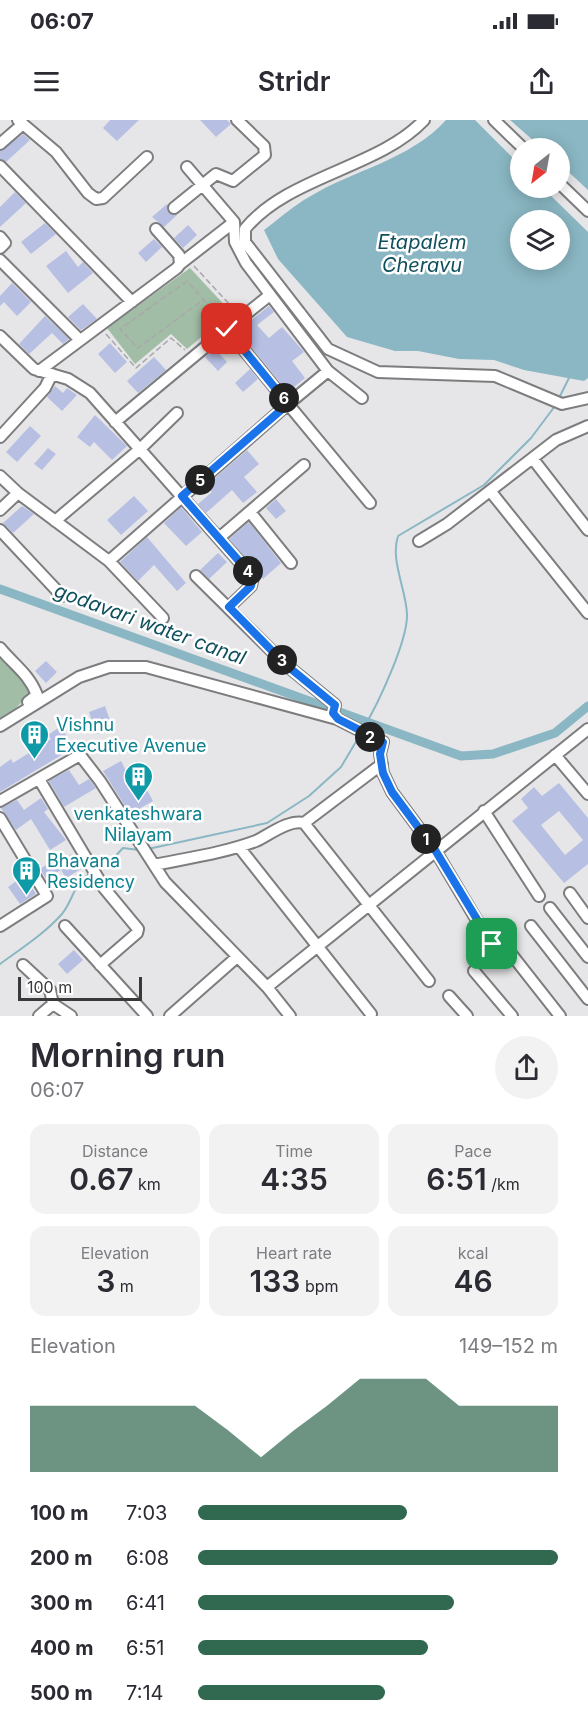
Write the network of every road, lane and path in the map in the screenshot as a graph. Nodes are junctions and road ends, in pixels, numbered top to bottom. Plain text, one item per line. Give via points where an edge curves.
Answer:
1 (237, 120) edge
2 (424, 120) edge
3 (494, 120) edge
4 (21, 122) edge
5 (513, 138) edge
6 (0, 144) edge
7 (147, 157) dead end
8 (0, 166) edge
9 (187, 166) dead end
10 (202, 185) junction
11 (570, 194) edge
12 (174, 208) dead end
13 (588, 211) edge
14 (234, 222) junction
15 (156, 229) dead end
16 (0, 237) edge
17 (0, 248) edge
18 (0, 260) edge
19 (184, 266) junction
20 (270, 295) junction
21 (203, 300) junction
22 (132, 302) junction
23 (99, 325) junction
24 (227, 329) junction
25 (79, 339) junction
26 (4, 340) edge
27 (189, 352) dead end
28 (0, 353) edge
29 (39, 371) junction
30 (328, 371) junction
31 (52, 374) junction
32 (362, 398) dead end
33 (588, 398) edge
34 (288, 404) junction
35 (177, 413) dead end
36 (115, 422) junction
37 (587, 430) edge
38 (0, 437) edge
39 (140, 449) junction
40 (532, 459) junction
41 (304, 465) dead end
42 (0, 476) edge
43 (490, 492) junction
44 (18, 493) junction
45 (182, 496) junction
46 (370, 503) dead end
47 (0, 510) edge
48 (250, 512) junction
49 (55, 521) junction
50 (0, 530) edge
51 (588, 530) edge
52 (219, 538) junction
53 (419, 540) dead end
54 (109, 561) junction
55 (291, 563) dead end
56 (196, 576) dead end
57 (62, 596) dead end
58 (229, 607) junction
59 (588, 613) edge
60 (163, 618) dead end
61 (0, 648) edge
62 (335, 712) junction
63 (0, 720) edge
64 (0, 726) edge
65 (588, 729) edge
66 (555, 755) junction
67 (381, 764) junction
68 (39, 778) junction
69 (588, 794) edge
70 (0, 801) edge
71 (490, 807) junction
72 (0, 818) edge
73 (304, 823) junction
74 (239, 847) junction
75 (435, 850) junction
76 (154, 865) junction
77 (570, 893) dead end
78 (539, 896) dead end
79 (370, 903) junction
80 (550, 908) dead end
81 (588, 918) edge
82 (1, 922) edge
83 (65, 926) dead end
84 (531, 926) dead end
85 (492, 944) dead end
86 (505, 946) dead end
87 (316, 948) junction
88 (237, 957) junction
89 (588, 957) edge
90 (23, 965) dead end
91 (100, 965) junction
92 (474, 971) dead end
93 (429, 981) dead end
94 (267, 987) junction
95 (449, 996) dead end
96 (588, 999) edge
97 (53, 1004) junction
98 (370, 1014) dead end
99 (39, 1016) edge
100 (71, 1016) edge
101 (147, 1016) edge
102 (170, 1016) edge
103 (290, 1016) edge
104 (467, 1016) edge
105 (512, 1016) edge
106 (560, 1016) edge

1 - 10 street via 264,146 265,155 233,181 216,174
2 - 33 street via 404,139 327,174 259,216 246,229 245,242 328,349 339,356 378,372 495,376 562,404
3 - 5 street
4 - 6 street
4 - 7 street via 56,152 96,199 103,198
8 - 22 street
9 - 10 street
10 - 12 street
10 - 14 street
11 - 13 street
14 - 19 street
14 - 20 street via 235,242
15 - 19 street
16 - 17 street via 5,243
18 - 25 street
19 - 21 path via 192,264 231,306 218,316
19 - 22 street
20 - 24 street
20 - 30 street
21 - 21 path via 187,281 120,329 138,348
22 - 23 street
23 - 25 street
23 - 27 path via 136,368 171,338
24 - 34 street
24 - 36 street
25 - 29 street
26 - 28 street
26 - 29 street
29 - 31 street
30 - 32 street
30 - 34 street
31 - 36 street via 69,379 90,393
31 - 38 street via 45,388
34 - 45 street
34 - 46 street
35 - 39 street
36 - 39 street
37 - 40 street via 556,440
39 - 45 street
39 - 49 street
40 - 43 street
40 - 51 street
41 - 48 street
42 - 44 street
43 - 53 street
43 - 59 street
44 - 47 street
44 - 49 street
45 - 52 street
45 - 54 street
48 - 52 street
48 - 55 street
49 - 54 street
50 - 57 street
52 - 58 street via 254,580
54 - 60 street
56 - 58 street
58 - 62 street
61 - 63 street via 22,670 37,695
62 - 64 street via 146,667 109,667 80,678
62 - 67 street via 383,742
65 - 66 street
66 - 69 street
66 - 71 street
67 - 73 street
67 - 75 street via 392,792
68 - 70 street
68 - 76 street via 80,755
68 - 91 street via 108,895 138,929
71 - 75 street
71 - 78 street
72 - 82 street via 46,896
73 - 74 street via 278,829
73 - 79 street
74 - 76 street
74 - 87 street
75 - 79 street
75 - 85 street
76 - 88 street via 165,882
77 - 81 street
79 - 87 street
79 - 93 street
80 - 89 street
83 - 91 street
84 - 96 street
86 - 106 street
87 - 94 street
87 - 98 street
88 - 94 street
88 - 102 street
90 - 97 street via 50,990
91 - 101 street
92 - 105 street
94 - 103 street
95 - 104 street
97 - 99 street
97 - 100 street

